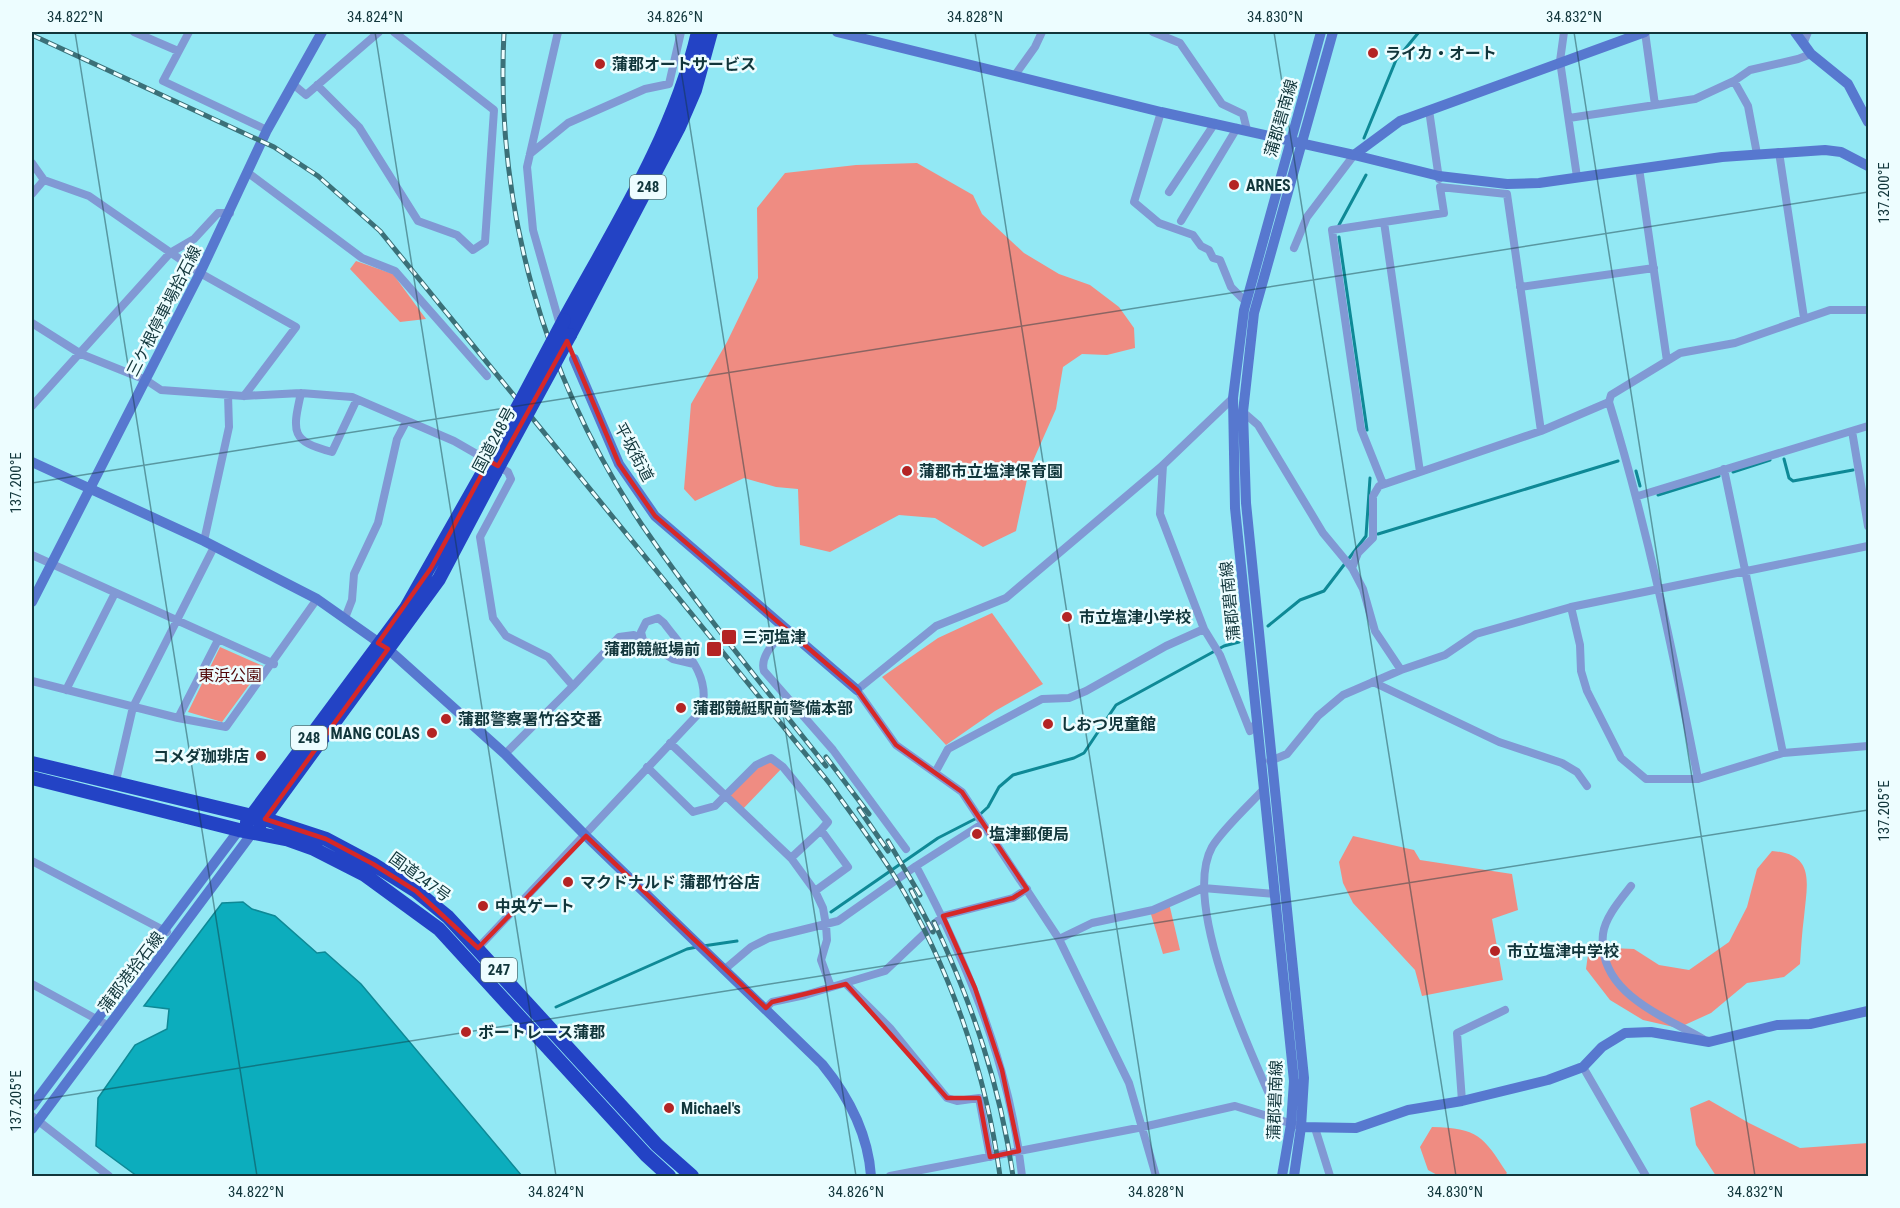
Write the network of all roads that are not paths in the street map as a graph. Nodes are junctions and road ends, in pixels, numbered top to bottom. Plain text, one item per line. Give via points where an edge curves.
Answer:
1 (134, 32) edge
2 (189, 32) edge
3 (322, 32) edge
4 (379, 32) edge
5 (394, 32) edge
6 (558, 32) edge
7 (681, 32) edge
8 (698, 32) edge
9 (711, 32) edge
10 (837, 32) edge
11 (1042, 32) edge
12 (1153, 32) edge
13 (1321, 32) edge
14 (1333, 32) edge
15 (1564, 32) edge
16 (1645, 32) edge
17 (1795, 32) edge
18 (1806, 37) edge
19 (178, 51) junction
20 (1811, 54) junction
21 (1560, 61) junction
22 (1015, 75) junction
23 (1734, 81) junction
24 (294, 85) junction
25 (317, 85) junction
26 (1655, 105) junction
27 (1429, 110) junction
28 (1161, 112) junction
29 (1569, 118) junction
30 (1869, 122) edge
31 (1215, 123) junction
32 (1242, 129) junction
33 (267, 130) junction
34 (1295, 142) junction
35 (1779, 152) junction
36 (530, 154) junction
37 (1756, 154) junction
38 (1354, 155) junction
39 (32, 163) edge
40 (1869, 166) edge
41 (1639, 168) junction
42 (247, 172) junction
43 (1577, 177) junction
44 (44, 180) junction
45 (1439, 181) junction
46 (1169, 192) dead end
47 (32, 194) edge
48 (230, 213) junction
49 (1181, 220) dead end
50 (1384, 222) junction
51 (1294, 248) dead end
52 (170, 253) junction
53 (1654, 268) junction
54 (200, 273) junction
55 (1520, 287) junction
56 (1246, 302) junction
57 (1869, 310) edge
58 (1804, 318) junction
59 (32, 323) edge
60 (81, 354) junction
61 (574, 359) joint
62 (1667, 361) junction
63 (487, 376) dead end
64 (146, 380) junction
65 (301, 393) junction
66 (228, 395) junction
67 (244, 396) junction
68 (1233, 398) junction
69 (357, 399) junction
70 (1609, 402) junction
71 (32, 406) edge
72 (1243, 412) junction
73 (406, 422) junction
74 (1869, 426) edge
75 (1541, 431) junction
76 (1852, 431) junction
77 (32, 462) edge
78 (1162, 465) junction
79 (1724, 469) junction
80 (490, 470) junction
81 (1420, 472) junction
82 (1383, 484) junction
83 (88, 488) junction
84 (1638, 496) junction
85 (1869, 526) edge
86 (204, 541) junction
87 (1869, 546) edge
88 (214, 547) junction
89 (32, 555) edge
90 (51, 564) junction
91 (1348, 564) junction
92 (1746, 572) junction
93 (1660, 590) junction
94 (115, 593) junction
95 (317, 599) junction
96 (32, 602) edge
97 (1571, 608) junction
98 (345, 618) junction
99 (176, 620) junction
100 (786, 628) junction
101 (1204, 628) junction
102 (218, 640) junction
103 (643, 640) junction
104 (383, 646) junction
105 (274, 664) junction
106 (694, 664) junction
107 (1401, 670) junction
108 (32, 681) edge
109 (1373, 682) junction
110 (573, 686) junction
111 (66, 690) junction
112 (857, 690) junction
113 (133, 707) junction
114 (178, 718) junction
115 (1257, 722) junction
116 (670, 743) junction
117 (1869, 746) edge
118 (1783, 753) junction
119 (505, 754) junction
120 (1267, 762) junction
121 (32, 763) edge
122 (647, 767) junction
123 (936, 771) junction
124 (32, 778) edge
125 (1698, 779) junction
126 (115, 785) junction
127 (1587, 786) dead end
128 (1264, 789) junction
129 (724, 795) junction
130 (258, 818) junction
131 (979, 819) junction
132 (821, 830) junction
133 (246, 831) junction
134 (586, 836) junction
135 (906, 849) dead end
136 (791, 858) junction
137 (32, 861) edge
138 (916, 866) junction
139 (1630, 886) dead end
140 (1203, 888) junction
141 (1027, 889) junction
142 (815, 891) junction
143 (1275, 894) junction
144 (943, 916) junction
145 (826, 925) junction
146 (164, 930) junction
147 (175, 939) junction
148 (1059, 939) junction
149 (478, 948) junction
150 (725, 969) junction
151 (32, 984) edge
152 (846, 984) junction
153 (831, 987) junction
154 (766, 1008) junction
155 (1505, 1010) dead end
156 (1869, 1011) edge
157 (96, 1019) junction
158 (110, 1026) junction
159 (1709, 1042) junction
160 (1583, 1067) junction
161 (1462, 1101) junction
162 (32, 1106) edge
163 (1274, 1120) junction
164 (34, 1122) edge
165 (1296, 1125) junction
166 (1143, 1127) junction
167 (1315, 1128) junction
168 (1020, 1151) junction
169 (990, 1157) junction
170 (109, 1176) edge
171 (669, 1176) edge
172 (692, 1176) edge
173 (871, 1176) edge
174 (890, 1176) edge
175 (1022, 1176) edge
176 (1156, 1176) edge
177 (1282, 1176) edge
178 (1294, 1176) edge
179 (1330, 1176) edge
180 (1646, 1176) edge

1 - 19 street
2 - 19 street
3 - 24 main road, 三ケ根停車場拾石線
4 - 25 street
5 - 25 street via 494,110 485,242 473,250 457,235 418,221 359,127
6 - 36 street, 平坂街道
7 - 36 street via 669,84 645,90 568,123
8 - 80 highway, 国道248号 / 248, bridge via 669,123 564,320
9 - 80 highway, 国道248号 / 248, bridge via 680,128 570,335
10 - 22 main road
11 - 22 street
12 - 32 street via 1180,43 1222,104 1243,114
13 - 34 main road, 蒲郡碧南線
14 - 34 main road, 蒲郡碧南線
15 - 21 street
16 - 21 main road
16 - 26 street
17 - 18 main road
18 - 20 main road
19 - 33 street via 164,81
20 - 23 street via 1750,70
20 - 30 main road via 1848,84
21 - 27 main road
21 - 29 street
22 - 28 main road
23 - 26 street via 1695,99
23 - 37 street via 1748,106
24 - 25 street via 306,95
24 - 33 main road, 三ケ根停車場拾石線
26 - 29 street
27 - 38 main road via 1389,128
27 - 45 street
28 - 31 main road
28 - 56 street via 1134,202 1159,223 1193,235 1213,258 1220,260 1232,287
29 - 43 street
31 - 32 main road
31 - 46 street
32 - 34 main road
32 - 49 street
33 - 42 main road, 三ケ根停車場拾石線
34 - 38 main road
34 - 56 main road, 蒲郡碧南線
34 - 72 main road, 蒲郡碧南線 via 1254,313
35 - 37 main road
35 - 40 main road via 1841,152
35 - 58 street
36 - 61 street, 平坂街道 via 527,167 532,230 553,306
37 - 41 main road
38 - 45 main road
38 - 51 street via 1307,217
39 - 44 street
41 - 43 main road
41 - 53 street
42 - 48 main road, 三ケ根停車場拾石線
42 - 63 street via 362,258 395,271
43 - 45 main road via 1507,184
44 - 47 street
44 - 52 street via 89,196
45 - 50 street via 1444,213
45 - 55 street via 1507,194
48 - 52 street via 218,213 194,239
48 - 54 main road, 三ケ根停車場拾石線
50 - 81 street
50 - 82 street via 1332,230 1361,429
52 - 54 street
52 - 60 street
53 - 55 street
53 - 62 street
54 - 64 main road, 三ケ根停車場拾石線
54 - 67 street via 296,327
55 - 75 street
56 - 68 main road, 蒲郡碧南線
57 - 58 street via 1830,310
58 - 62 street via 1735,343 1680,353
59 - 60 street
60 - 64 street
60 - 71 street
61 - 100 main road, 平坂街道 via 619,464 655,516
62 - 70 street via 1611,395
64 - 66 street via 161,390
64 - 83 main road, 三ケ根停車場拾石線
65 - 67 street
65 - 69 street
65 - 69 street via 296,423 301,441 332,452
66 - 67 street
66 - 86 street via 229,427
68 - 78 street
68 - 115 main road, 蒲郡碧南線 via 1235,508
69 - 73 street
70 - 75 street
70 - 84 street
72 - 91 street via 1258,425 1323,533
72 - 120 main road, 蒲郡碧南線 via 1245,493
73 - 98 street via 397,439 378,523 354,574 352,600
73 - 110 street via 454,441 508,472 511,479 480,537 493,618 506,636 548,657
74 - 76 street
75 - 81 street
76 - 79 street
76 - 85 street
77 - 83 main road
78 - 101 street via 1160,513
78 - 112 street via 1006,598 936,626
79 - 84 street
79 - 92 street
80 - 104 highway, 国道248号 / 248
81 - 82 street
82 - 91 street via 1373,496 1372,538
83 - 86 main road
83 - 90 main road, 三ケ根停車場拾石線
84 - 93 street
86 - 88 main road
87 - 92 street
88 - 95 main road
88 - 99 street
89 - 90 street
90 - 94 street
90 - 96 main road, 三ケ根停車場拾石線
91 - 107 street via 1363,589 1375,631
92 - 93 street
92 - 118 street
93 - 97 street
93 - 125 street
94 - 99 street
94 - 111 street
95 - 98 main road
95 - 105 street
97 - 107 street via 1476,634 1445,655
97 - 125 street via 1587,691 1621,758 1646,779
98 - 104 main road
99 - 102 street
99 - 113 street
100 - 112 main road, 平坂街道
100 - 135 street via 764,657 764,671 833,750
101 - 115 street via 1217,649 1250,731
101 - 123 street via 1086,691 1070,698 1042,699 948,749
102 - 105 street
102 - 114 street
103 - 106 street via 673,659
103 - 106 street via 641,632 646,622 658,618
103 - 110 street via 634,635 619,637
104 - 119 main road
104 - 130 highway, 国道248号 / 248
105 - 114 street via 226,728
106 - 116 street via 702,676 705,699 700,711
107 - 109 street
108 - 111 street
109 - 120 street via 1343,695 1318,716 1287,754
109 - 127 street via 1499,742 1562,763 1577,772
110 - 119 street
111 - 113 street
112 - 123 street, 平坂街道 via 896,744 914,760
113 - 114 street
113 - 126 street
115 - 120 main road, 蒲郡碧南線
116 - 122 street
116 - 129 street
117 - 118 street
118 - 125 street
119 - 134 main road
120 - 128 main road, 蒲郡碧南線
120 - 165 main road, 蒲郡碧南線 via 1304,1078
121 - 126 highway, 国道247号 / 247
122 - 129 street via 693,812 715,806
122 - 134 street
123 - 131 street, 平坂街道 via 962,792
124 - 133 highway, 国道247号 / 247
126 - 130 highway, 国道247号 / 247
128 - 140 street via 1212,847
128 - 143 main road, 蒲郡碧南線
129 - 132 street via 756,765 771,758 828,822
129 - 136 street
130 - 133 highway, 国道248号 / 248
130 - 149 highway, 国道247号 / 247 via 326,839 373,864 440,911
131 - 138 street
131 - 141 street, 平坂街道
132 - 136 street
132 - 142 street via 848,867
133 - 146 main road, 蒲郡港拾石線
133 - 147 main road, 蒲郡港拾石線
133 - 171 highway, 国道247号 / 247 via 286,839 339,860 439,929
134 - 149 street
134 - 150 main road
136 - 142 street
137 - 146 street
138 - 144 street
138 - 145 street via 838,921
139 - 159 street via 1603,933 1609,969 1626,994
140 - 143 street
140 - 148 street via 1153,910 1092,923
140 - 163 street via 1215,950 1241,1031 1275,1107
141 - 144 street via 1013,898
141 - 148 street, 平坂街道
142 - 145 street
143 - 165 main road, 蒲郡碧南線
144 - 152 street via 885,970
144 - 168 street via 975,988 999,1059
145 - 150 street via 769,938 751,947
145 - 153 street via 821,960
146 - 147 street
146 - 157 main road, 蒲郡港拾石線
147 - 158 main road, 蒲郡港拾石線
148 - 166 street, 平坂街道 via 1129,1083
149 - 172 highway, 国道247号 / 247 via 657,1145
150 - 154 main road
151 - 157 street
152 - 153 street
152 - 169 street via 890,1028 947,1098 979,1098
153 - 154 street via 772,1002
154 - 173 main road via 843,1090 864,1140
155 - 161 street via 1457,1033
156 - 159 main road via 1810,1024 1777,1025
157 - 158 street
157 - 162 main road, 蒲郡港拾石線
158 - 164 main road, 蒲郡港拾石線
159 - 160 main road via 1651,1032 1625,1033 1602,1047
160 - 161 main road via 1548,1080
160 - 180 street
161 - 167 main road via 1408,1110 1356,1128
163 - 165 street
163 - 166 street via 1235,1106
164 - 170 street
165 - 167 main road
165 - 177 main road, 蒲郡碧南線
165 - 178 main road, 蒲郡碧南線
166 - 168 street
166 - 176 street, 平坂街道
167 - 179 street
168 - 169 street
168 - 175 street
169 - 174 street

